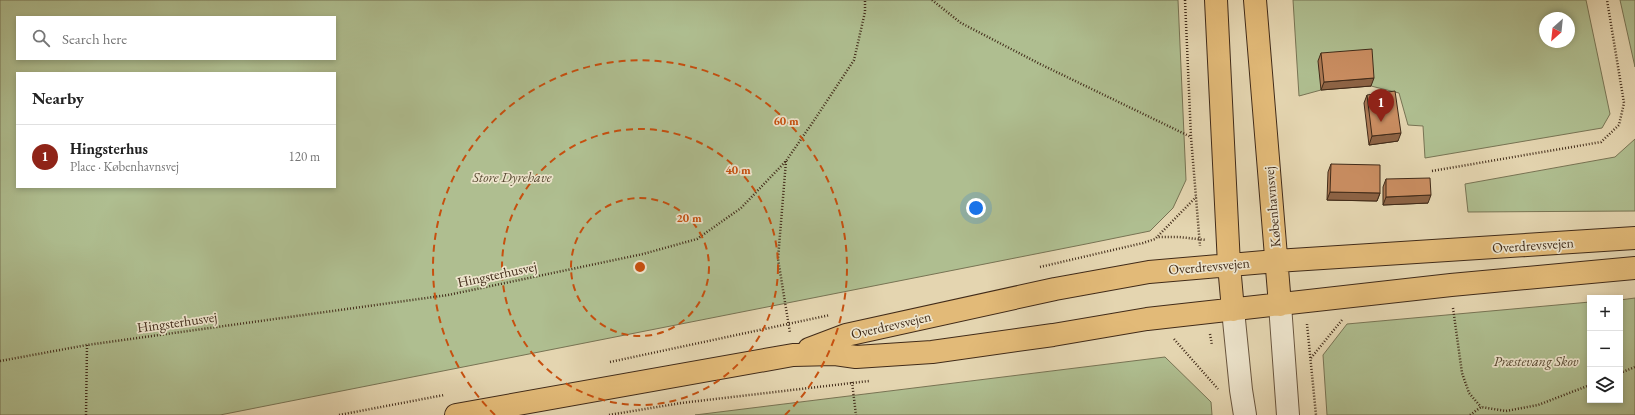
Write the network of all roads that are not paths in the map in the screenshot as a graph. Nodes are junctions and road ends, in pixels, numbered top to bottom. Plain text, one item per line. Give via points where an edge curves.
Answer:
1 (1216, 0) edge
2 (1255, 0) edge
3 (1635, 238) edge
4 (1276, 261) junction
5 (1229, 265) junction
6 (1635, 268) edge
7 (1280, 305) junction
8 (1233, 310) junction
9 (793, 355) junction
10 (456, 415) edge
11 (1245, 415) edge
12 (1288, 415) edge

1 - 5 main road
2 - 4 main road, Københavnsvej
3 - 4 main road, Overdrevsvejen
4 - 5 main road, Overdrevsvejen
4 - 7 main road, Københavnsvej
5 - 8 main road
5 - 9 main road, Overdrevsvejen via 1149,272 1055,289 846,335
6 - 7 main road, Overdrevsvejen via 1451,285
7 - 8 main road, Overdrevsvejen
7 - 12 street, Københavnsvej
8 - 9 main road, Overdrevsvejen via 1147,319 932,352 856,357 836,354
8 - 11 street
9 - 10 main road, Overdrevsvejen

